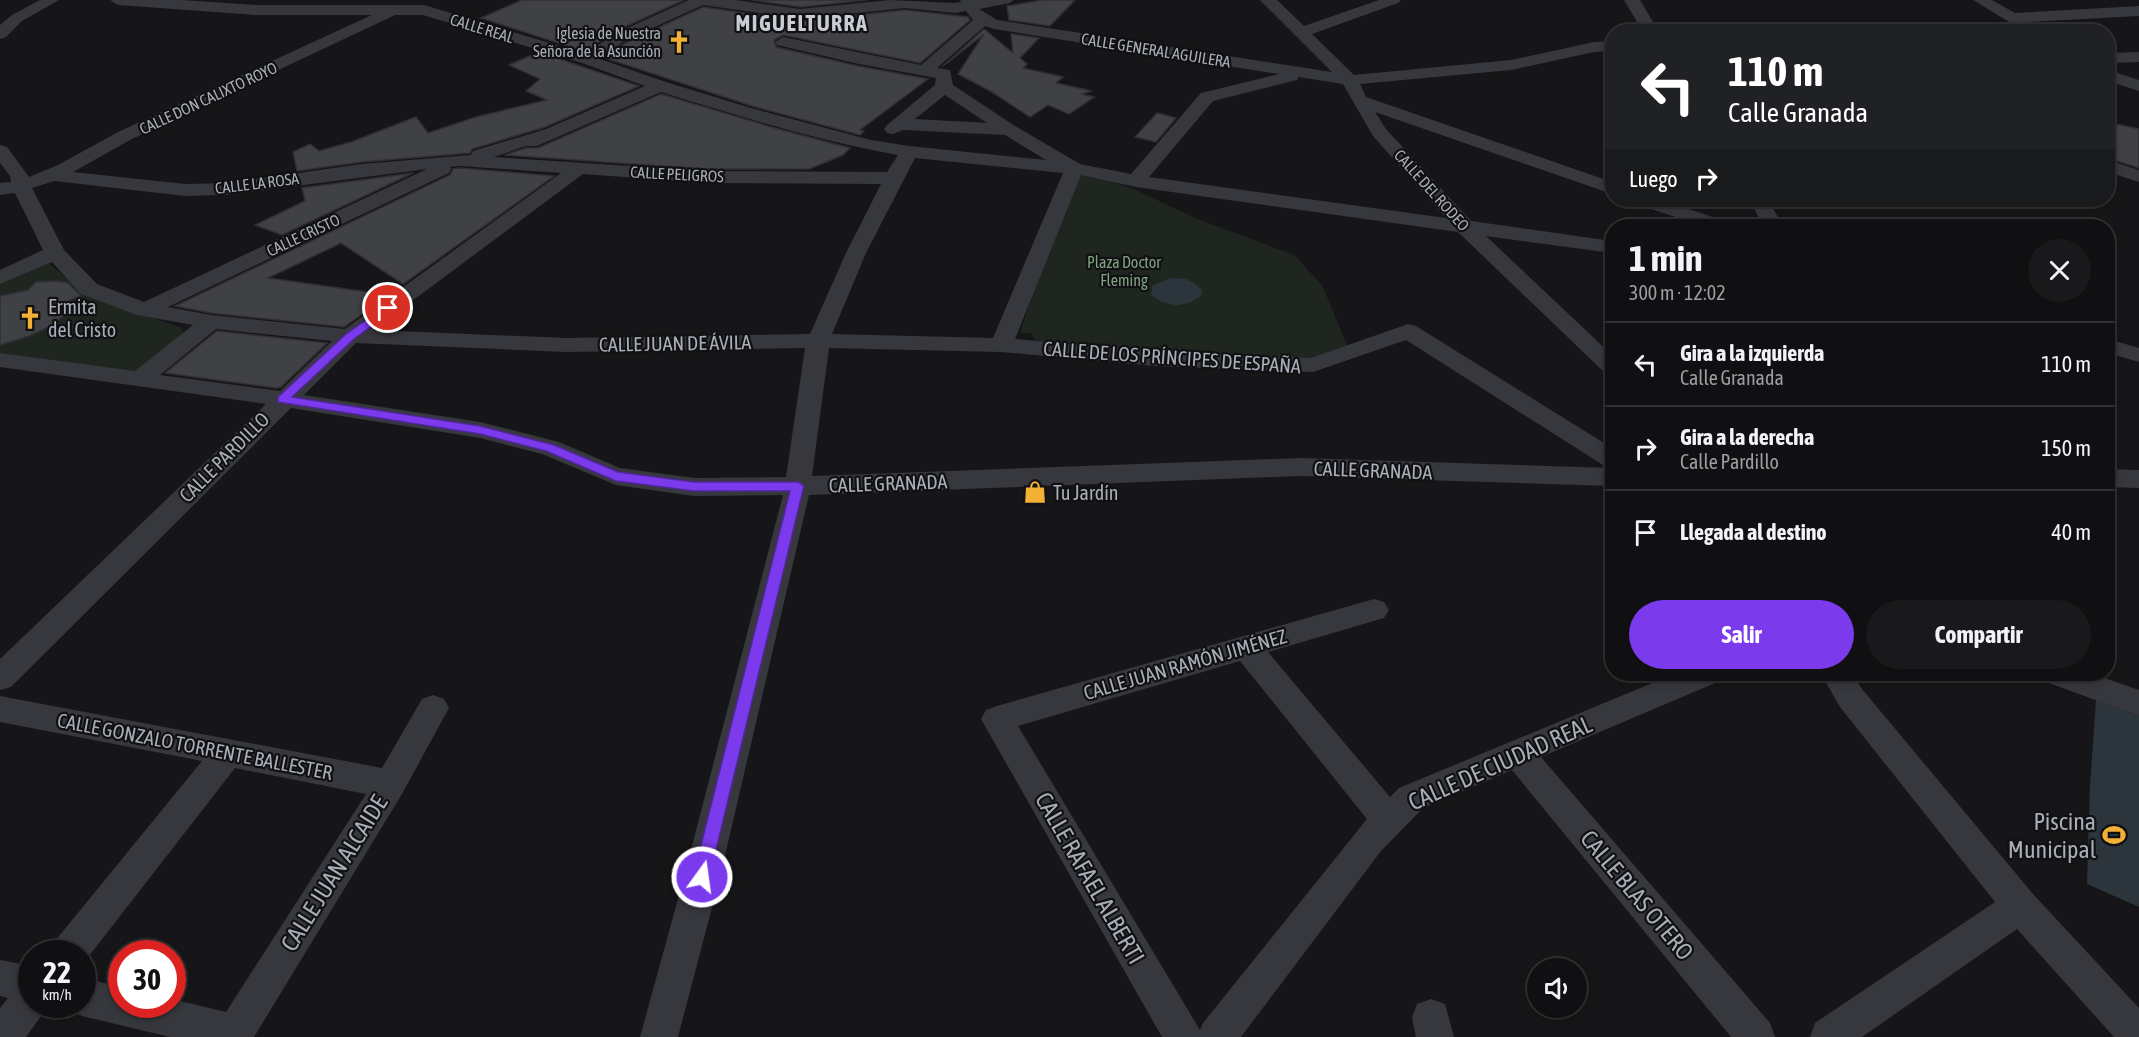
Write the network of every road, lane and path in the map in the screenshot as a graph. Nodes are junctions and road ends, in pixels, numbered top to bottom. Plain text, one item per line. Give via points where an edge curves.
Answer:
1 (51, 0) edge
2 (118, 0) edge
3 (413, 0) edge
4 (702, 0) edge
5 (1005, 0) edge
6 (1268, 0) edge
7 (1393, 0) edge
8 (1632, 0) edge
9 (1982, 0) edge
10 (2132, 0) edge
11 (969, 3) edge
12 (2139, 3) edge
13 (767, 5) edge
14 (394, 10) junction
15 (2139, 11) edge
16 (2013, 18) junction
17 (981, 20) junction
18 (1646, 24) edge
19 (2022, 24) edge
20 (1303, 32) junction
21 (0, 34) edge
22 (783, 42) dead end
23 (1605, 46) edge
24 (2139, 57) edge
25 (588, 60) junction
26 (2115, 68) edge
27 (925, 70) junction
28 (1300, 73) junction
29 (2115, 74) edge
30 (1350, 80) junction
31 (660, 86) junction
32 (2139, 86) edge
33 (944, 87) junction
34 (1359, 100) junction
35 (902, 124) junction
36 (1009, 130) junction
37 (546, 134) junction
38 (870, 145) junction
39 (0, 151) edge
40 (909, 152) junction
41 (460, 160) junction
42 (493, 161) junction
43 (1074, 168) junction
44 (2115, 168) edge
45 (578, 169) junction
46 (53, 175) junction
47 (2139, 176) edge
48 (893, 178) junction
49 (1136, 181) junction
50 (1605, 185) edge
51 (22, 187) junction
52 (0, 189) edge
53 (1664, 207) edge
54 (1700, 219) edge
55 (1465, 227) junction
56 (1605, 246) edge
57 (55, 253) junction
58 (0, 278) edge
59 (145, 310) junction
60 (211, 322) junction
61 (350, 336) junction
62 (818, 340) junction
63 (1001, 345) junction
64 (2115, 348) edge
65 (2139, 355) edge
66 (0, 360) edge
67 (1605, 360) edge
68 (139, 380) junction
69 (283, 399) junction
70 (1605, 455) edge
71 (1605, 477) edge
72 (2115, 478) edge
73 (2139, 478) edge
74 (798, 486) junction
75 (1374, 610) dead end
76 (1245, 646) junction
77 (0, 678) edge
78 (1688, 681) edge
79 (1840, 681) edge
80 (2079, 681) edge
81 (2139, 703) edge
82 (433, 708) dead end
83 (0, 709) edge
84 (997, 719) joint
85 (1518, 753) junction
86 (227, 754) junction
87 (390, 783) junction
88 (1388, 819) junction
89 (2020, 906) junction
90 (79, 940) edge
91 (0, 978) edge
92 (18, 982) edge
93 (96, 1001) edge
94 (18, 1016) edge
95 (233, 1035) edge
96 (2139, 1036) edge
97 (1, 1037) edge
98 (659, 1037) edge
99 (1184, 1037) edge
100 (1217, 1037) edge
101 (1756, 1037) edge
102 (1829, 1037) edge

1 - 21 street via 17,18
2 - 14 street, CALLE REAL via 257,10
3 - 14 street, CALLE DON CALIXTO ROYO
4 - 13 street
4 - 25 street via 618,38
5 - 11 street
6 - 20 street, CALLE DEL RODEO
7 - 20 street
8 - 18 street
9 - 16 street
10 - 12 street
11 - 13 street via 955,8 904,3 800,14
11 - 17 street
14 - 25 street, CALLE REAL via 424,10
14 - 46 street, CALLE DON CALIXTO ROYO via 122,137
15 - 16 street
16 - 19 street
17 - 27 street
17 - 28 street, CALLE GENERAL AGUILERA
20 - 30 street, CALLE DEL RODEO
22 - 27 street
23 - 30 street, CALLE GENERAL AGUILERA via 1511,65
24 - 26 street
25 - 31 street, CALLE REAL
27 - 33 street via 944,74
28 - 30 street, CALLE GENERAL AGUILERA
28 - 49 street via 1207,97
29 - 32 street
30 - 34 street, CALLE DEL RODEO
31 - 37 street
31 - 38 street, CALLE REAL
33 - 35 street
33 - 36 street
34 - 50 street
34 - 55 street, CALLE DEL RODEO via 1379,132
35 - 36 street
35 - 38 street
36 - 43 street
37 - 41 street
37 - 42 street
38 - 40 street, CALLE REAL
39 - 51 street via 19,175
40 - 43 street, CALLE REAL
40 - 48 street
41 - 42 street, CALLE PELIGROS
41 - 46 street, CALLE LA ROSA via 227,189 185,190
41 - 59 street, CALLE CRISTO
42 - 45 street, CALLE PELIGROS
43 - 49 street
43 - 63 street
44 - 47 street
45 - 48 street, CALLE PELIGROS via 706,177
45 - 61 street, CALLE PARDILLO
46 - 51 street, CALLE DON CALIXTO ROYO
48 - 62 street
49 - 55 street
51 - 52 street, CALLE DON CALIXTO ROYO
51 - 57 street
53 - 54 street
55 - 56 street
55 - 67 street, CALLE DEL RODEO
57 - 58 street
57 - 59 street via 89,290
59 - 60 street, CALLE JUAN DE ÁVILA
60 - 61 street, CALLE JUAN DE ÁVILA
60 - 68 street
61 - 62 street, CALLE JUAN DE ÁVILA via 566,345
61 - 69 street, CALLE PARDILLO
62 - 63 street, CALLE JUAN DE ÁVILA
62 - 74 street
63 - 70 street, CALLE DE LOS PRÍNCIPES DE ESPAÑA via 1155,359 1313,365 1408,331
64 - 65 street
66 - 68 street, CALLE GRANADA
68 - 69 street, CALLE GRANADA
69 - 74 street, CALLE GRANADA via 480,430 550,448 616,476 694,487
69 - 77 street, CALLE PARDILLO
71 - 74 street, CALLE GRANADA via 1301,467
72 - 73 street
74 - 98 street
75 - 76 street, CALLE JUAN RAMÓN JIMÉNEZ
76 - 84 street, CALLE JUAN RAMÓN JIMÉNEZ
76 - 88 street
78 - 85 street, CALLE DE CIUDAD REAL
79 - 89 street
80 - 81 street
82 - 87 street, CALLE JUAN ALCAIDE
83 - 86 street, CALLE GONZALO TORRENTE BALLESTER
84 - 99 street, CALLE RAFAEL ALBERTI
85 - 88 street, CALLE DE CIUDAD REAL via 1411,798
85 - 101 street, CALLE BLAS OTERO
86 - 87 street, CALLE GONZALO TORRENTE BALLESTER
86 - 90 street
87 - 95 street, CALLE JUAN ALCAIDE
88 - 100 street, CALLE DE CIUDAD REAL
89 - 96 street
89 - 102 street
91 - 92 street
93 - 95 street
94 - 97 street

